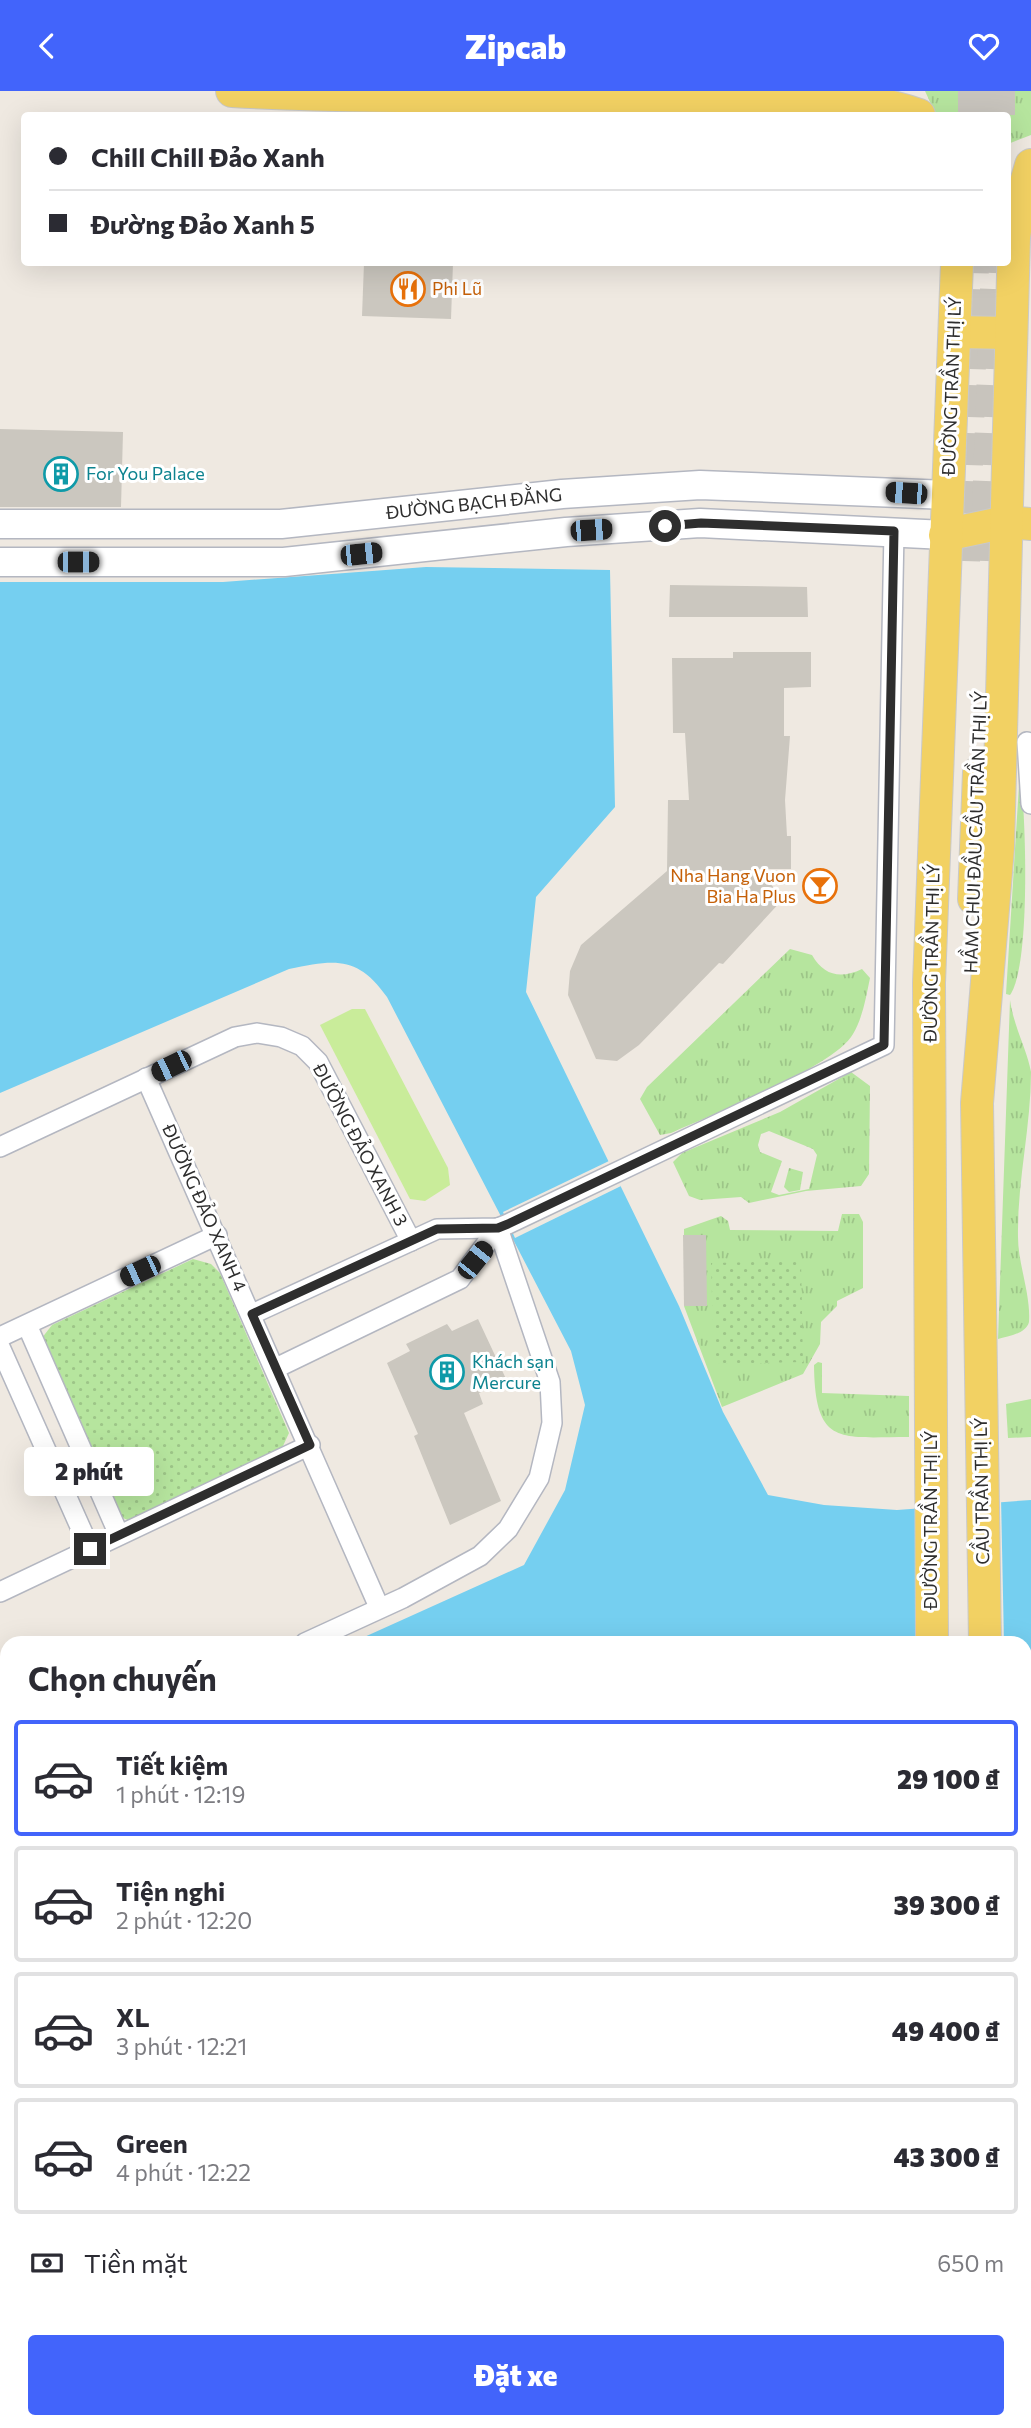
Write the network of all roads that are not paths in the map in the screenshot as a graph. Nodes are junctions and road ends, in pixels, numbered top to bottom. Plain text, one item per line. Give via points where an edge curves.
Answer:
1 (232, 91) edge
2 (912, 91) edge
3 (912, 112) edge
4 (919, 112) edge
5 (1031, 157) edge
6 (1011, 162) edge
7 (1031, 165) edge
8 (957, 266) edge
9 (955, 332) junction
10 (1010, 333) junction
11 (665, 487) junction
12 (948, 495) junction
13 (1018, 523) edge
14 (0, 524) edge
15 (281, 524) junction
16 (665, 526) junction
17 (894, 531) junction
18 (945, 535) junction
19 (0, 562) edge
20 (285, 562) junction
21 (1027, 742) dead end
22 (1031, 804) edge
23 (146, 1078) junction
24 (977, 1103) junction
25 (931, 1109) junction
26 (0, 1147) edge
27 (503, 1226) junction
28 (217, 1235) junction
29 (411, 1241) junction
30 (252, 1314) junction
31 (27, 1325) junction
32 (0, 1338) edge
33 (0, 1347) edge
34 (276, 1368) junction
35 (310, 1445) junction
36 (119, 1535) junction
37 (90, 1549) junction
38 (0, 1592) edge
39 (379, 1607) junction
40 (319, 1636) edge
41 (932, 1636) edge
42 (985, 1636) edge

1 - 3 main road via 344,97 844,99
2 - 4 main road
5 - 6 main road
7 - 10 main road via 1014,237
8 - 9 main road, ĐƯỜNG TRẦN THỊ LÝ
9 - 10 main road
9 - 12 main road, ĐƯỜNG TRẦN THỊ LÝ
10 - 13 main road
11 - 12 main road, ĐƯỜNG BẠCH ĐẰNG
11 - 15 main road, ĐƯỜNG BẠCH ĐẰNG
11 - 16 main road
12 - 13 main road
12 - 18 main road, ĐƯỜNG TRẦN THỊ LÝ
13 - 18 main road
13 - 24 main road
14 - 15 main road, ĐƯỜNG BẠCH ĐẰNG
15 - 20 main road
16 - 17 main road via 701,523
16 - 20 main road
17 - 18 main road
17 - 27 street via 884,1045
18 - 25 main road, ĐƯỜNG TRẦN THỊ LÝ via 929,983
19 - 20 main road
21 - 22 street
23 - 26 street, ĐƯỜNG ĐẢO XANH 3
23 - 28 street, ĐƯỜNG ĐẢO XANH 4
23 - 29 street, ĐƯỜNG ĐẢO XANH 3 via 235,1037 257,1033 302,1046 318,1062
24 - 25 main road, HẦM CHUI ĐẦU CẦU TRẦN THỊ LÝ via 970,985 975,561 949,985
24 - 42 main road, CẦU TRẦN THỊ LÝ
25 - 41 main road, ĐƯỜNG TRẦN THỊ LÝ
27 - 29 street via 437,1229
27 - 34 street via 460,1279
27 - 39 street via 550,1382 552,1423 542,1470 520,1513 481,1556
28 - 30 street, ĐƯỜNG ĐẢO XANH 4
28 - 31 street
29 - 30 street
30 - 34 street, ĐƯỜNG ĐẢO XANH 4
31 - 32 street
31 - 36 street
33 - 37 street
34 - 35 street, ĐƯỜNG ĐẢO XANH 4
35 - 36 street
35 - 39 street, ĐƯỜNG ĐẢO XANH 4
36 - 37 street
37 - 38 street
39 - 40 street

